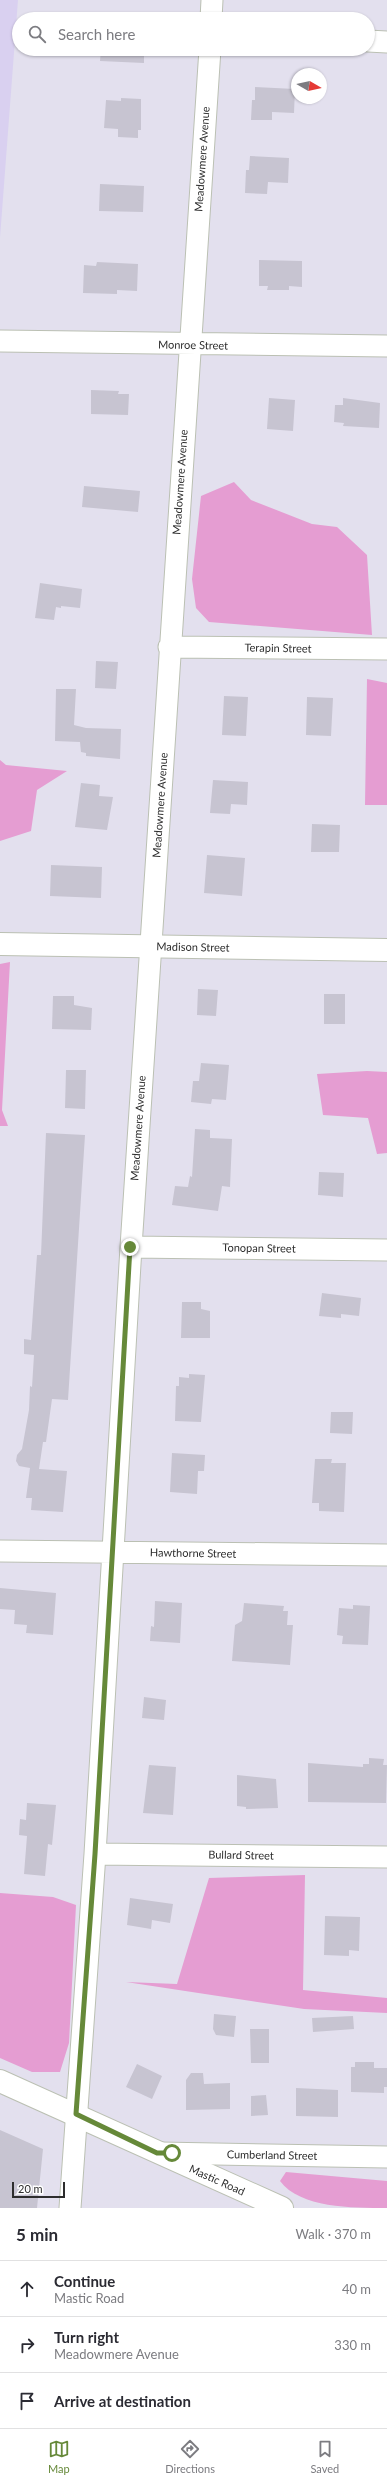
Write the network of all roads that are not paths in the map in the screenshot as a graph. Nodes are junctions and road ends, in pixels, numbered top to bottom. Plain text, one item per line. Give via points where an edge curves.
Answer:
1 (212, 0) edge
2 (211, 12) edge
3 (375, 42) edge
4 (387, 42) edge
5 (210, 56) edge
6 (0, 341) edge
7 (190, 345) junction
8 (387, 346) edge
9 (169, 647) junction
10 (387, 649) edge
11 (0, 944) edge
12 (151, 947) junction
13 (387, 950) edge
14 (130, 1247) junction
15 (387, 1250) edge
16 (0, 1551) edge
17 (114, 1552) junction
18 (387, 1555) edge
19 (95, 1854) junction
20 (387, 1857) edge
21 (0, 2081) edge
22 (76, 2114) junction
23 (157, 2153) junction
24 (387, 2157) edge
25 (70, 2208) edge
26 (282, 2208) edge

1 - 2 street
3 - 4 street
5 - 7 street, Meadowmere Avenue
6 - 7 street, Monroe Street
7 - 8 street, Monroe Street
7 - 9 street, Meadowmere Avenue
9 - 10 street, Terapin Street
9 - 12 street, Meadowmere Avenue
11 - 12 street, Madison Street
12 - 13 street, Madison Street
12 - 14 street, Meadowmere Avenue
14 - 15 street, Tonopan Street
14 - 17 street, Meadowmere Avenue
16 - 17 street, Hawthorne Street
17 - 18 street, Hawthorne Street
17 - 19 street, Meadowmere Avenue
19 - 20 street, Bullard Street
19 - 22 street, Meadowmere Avenue
21 - 22 street, Mastic Road
22 - 23 street, Mastic Road
22 - 25 street, Meadowmere Avenue
23 - 24 street, Cumberland Street
23 - 26 street, Mastic Road

